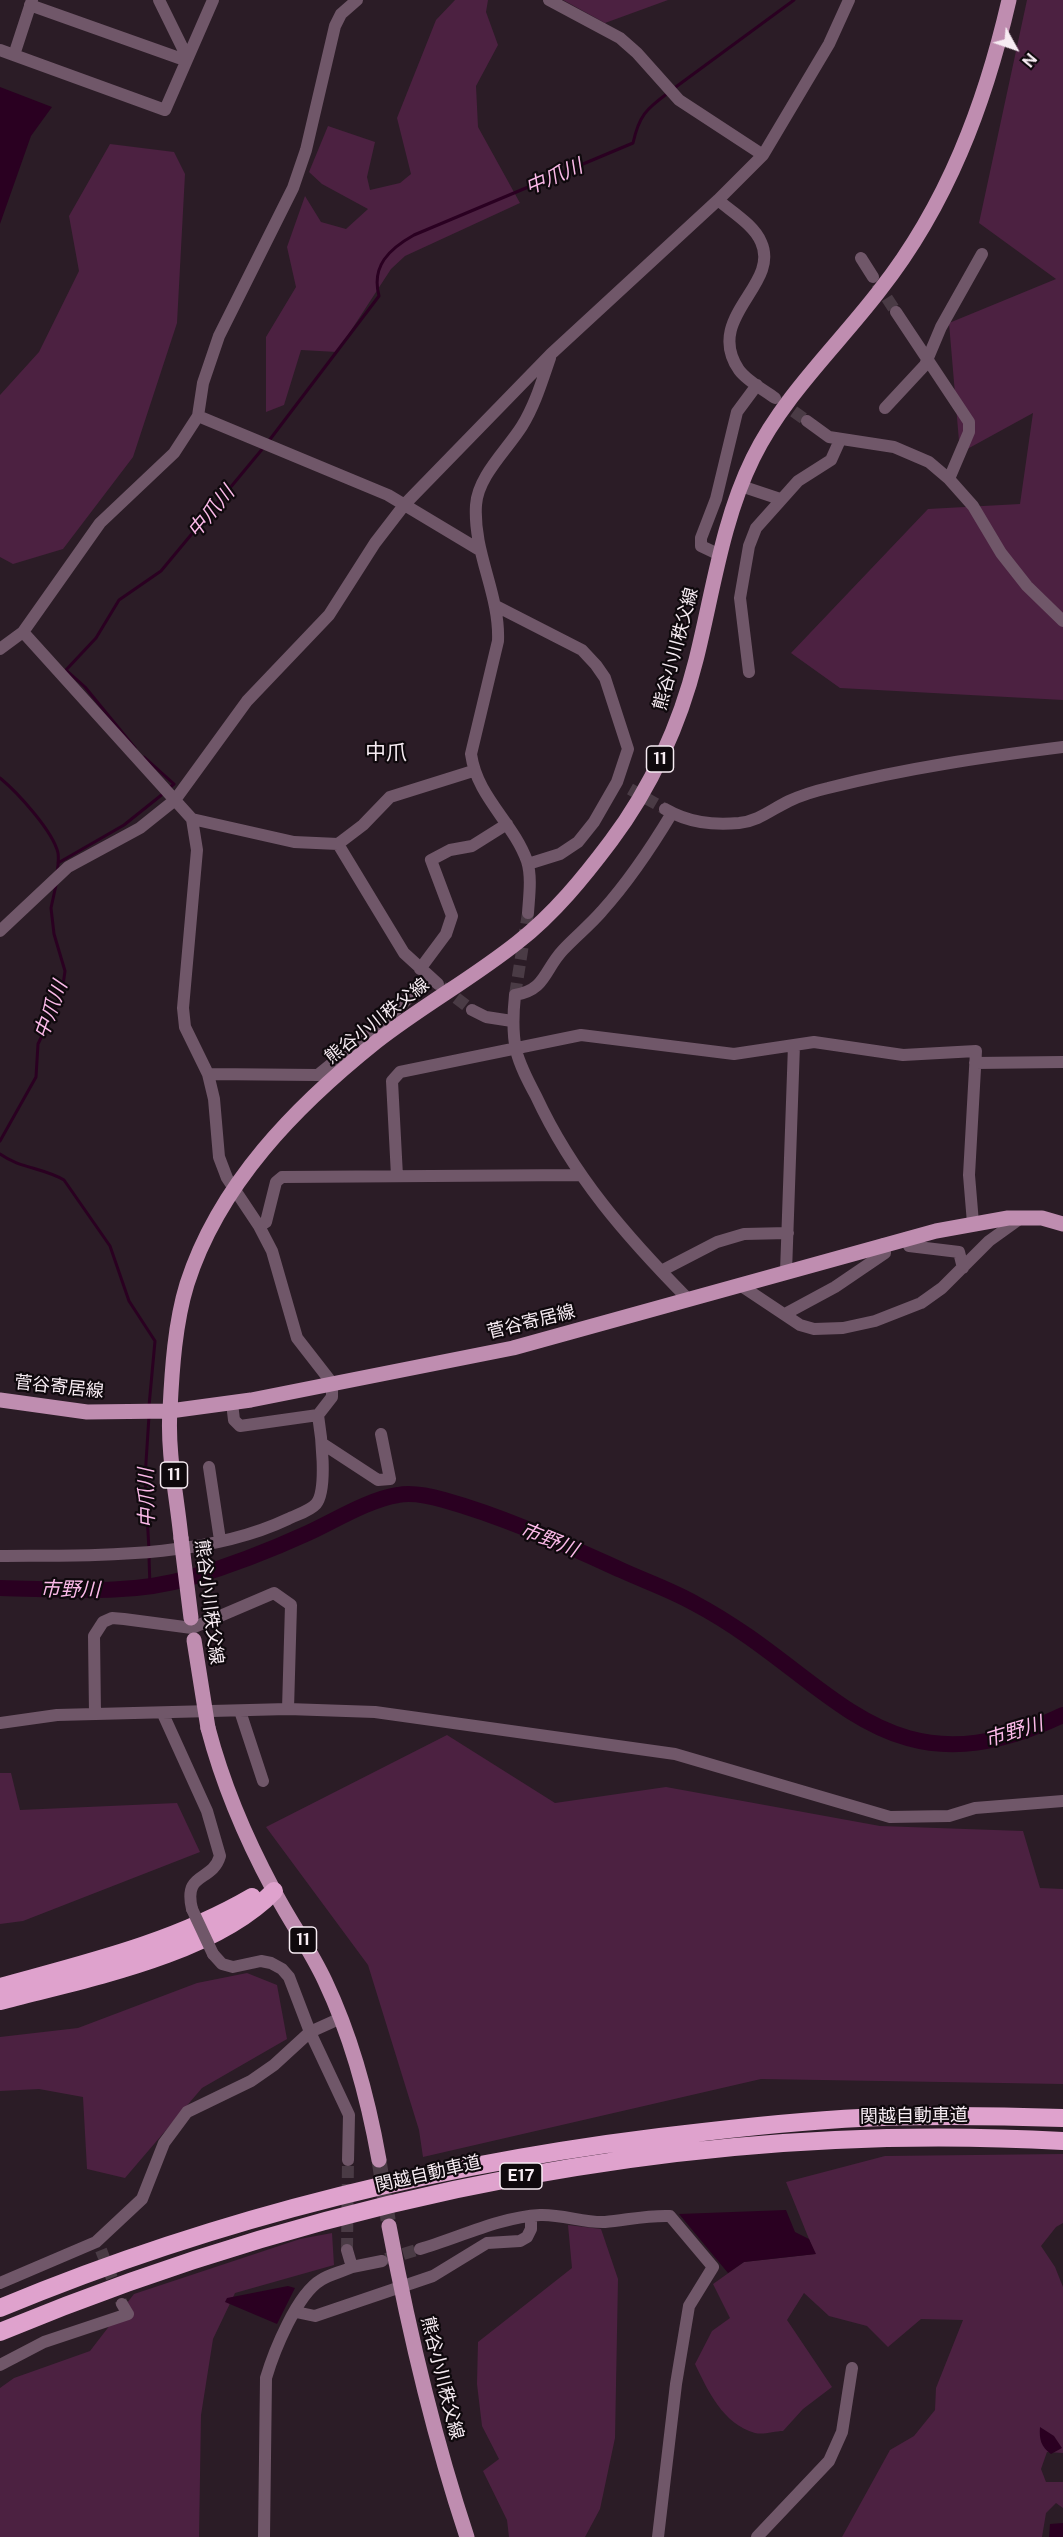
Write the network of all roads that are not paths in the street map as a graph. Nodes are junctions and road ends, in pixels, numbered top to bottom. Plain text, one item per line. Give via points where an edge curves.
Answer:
1 (159, 0) edge
2 (213, 0) edge
3 (357, 0) edge
4 (549, 0) edge
5 (849, 0) edge
6 (1009, 0) edge
7 (31, 3) edge
8 (0, 50) edge
9 (14, 55) junction
10 (187, 57) junction
11 (763, 154) junction
12 (718, 200) junction
13 (982, 254) dead end
14 (861, 258) dead end
15 (873, 277) tunnel mouth
16 (896, 312) tunnel mouth
17 (551, 354) junction
18 (927, 361) junction
19 (757, 385) junction
20 (775, 398) tunnel mouth
21 (885, 408) dead end
22 (198, 416) junction
23 (807, 420) tunnel mouth
24 (840, 440) junction
25 (950, 479) junction
26 (741, 486) junction
27 (780, 499) junction
28 (405, 504) junction
29 (478, 549) junction
30 (720, 555) junction
31 (496, 606) junction
32 (1063, 621) edge
33 (24, 632) junction
34 (0, 649) edge
35 (749, 672) dead end
36 (1063, 747) edge
37 (473, 771) junction
38 (617, 783) junction
39 (630, 789) tunnel mouth
40 (175, 801) junction
41 (192, 819) junction
42 (507, 824) junction
43 (338, 844) junction
44 (528, 864) junction
45 (528, 913) tunnel mouth
46 (0, 931) edge
47 (429, 977) junction
48 (472, 1010) tunnel mouth
49 (512, 1020) junction
50 (794, 1045) junction
51 (516, 1048) junction
52 (1063, 1062) edge
53 (975, 1064) junction
54 (208, 1074) junction
55 (580, 1175) junction
56 (398, 1176) junction
57 (233, 1187) junction
58 (1021, 1218) junction
59 (973, 1223) junction
60 (1063, 1224) edge
61 (259, 1226) junction
62 (788, 1233) junction
63 (906, 1238) junction
64 (883, 1244) junction
65 (963, 1268) junction
66 (661, 1271) junction
67 (786, 1272) junction
68 (740, 1285) junction
69 (688, 1299) junction
70 (785, 1314) junction
71 (332, 1383) junction
72 (0, 1400) edge
73 (232, 1403) junction
74 (170, 1412) junction
75 (318, 1415) junction
76 (381, 1434) dead end
77 (323, 1444) junction
78 (209, 1467) dead end
79 (220, 1540) junction
80 (0, 1556) edge
81 (192, 1629) junction
82 (288, 1709) junction
83 (240, 1711) junction
84 (95, 1714) junction
85 (163, 1714) junction
86 (0, 1724) edge
87 (263, 1781) dead end
88 (1063, 1801) edge
89 (274, 1891) junction
90 (0, 1987) edge
91 (0, 2001) edge
92 (342, 2018) junction
93 (310, 2032) junction
94 (1063, 2118) edge
95 (1063, 2141) edge
96 (348, 2160) tunnel mouth
97 (379, 2160) tunnel mouth
98 (531, 2216) junction
99 (389, 2226) tunnel mouth
100 (420, 2249) tunnel mouth
101 (347, 2250) tunnel mouth
102 (382, 2261) tunnel mouth
103 (183, 2263) junction
104 (352, 2267) junction
105 (78, 2277) junction
106 (0, 2283) edge
107 (401, 2287) junction
108 (0, 2304) edge
109 (122, 2304) dead end
110 (0, 2308) edge
111 (296, 2312) junction
112 (0, 2332) edge
113 (0, 2344) edge
114 (0, 2365) edge
115 (852, 2368) dead end
116 (264, 2537) edge
117 (467, 2537) edge
118 (658, 2537) edge
119 (757, 2537) edge

1 - 10 street
2 - 10 street
3 - 22 street via 334,26 306,150 293,188 219,336 203,383
4 - 11 street via 620,38 679,100
5 - 11 street via 829,44
6 - 26 main road, 熊谷小川秩父線 / 11 via 994,66 943,192 882,288 772,425
7 - 9 street
7 - 10 street via 178,58
8 - 9 street
9 - 10 street via 165,110
11 - 12 street
12 - 17 street
12 - 19 street via 753,230 764,253 752,290 739,307 729,336 739,370
13 - 18 street via 941,327
14 - 15 street
16 - 18 street
17 - 28 street
17 - 29 street via 537,396 480,492 476,503
18 - 21 street
18 - 25 street via 969,422 969,432
19 - 20 street
19 - 30 street via 737,412 716,499 701,538 701,546
22 - 28 street
22 - 33 street via 174,453 100,523
23 - 24 street
24 - 25 street via 904,450 929,462
24 - 27 street via 831,460 798,481
25 - 32 street via 1027,586
26 - 27 street
26 - 30 main road, 熊谷小川秩父線 / 11
27 - 35 street via 756,528 741,587
28 - 29 street
28 - 40 street via 329,615 247,701
29 - 31 street
30 - 57 main road, 熊谷小川秩父線 / 11 via 691,678 672,735 641,796 613,838 569,892 520,941 377,1042 281,1131
31 - 37 street via 498,641 471,744
31 - 38 street via 582,650 605,678 627,749
33 - 34 street
33 - 40 street
36 - 49 street via 939,763 865,778 801,796 763,817 741,822 692,822 669,811 637,869 602,912 561,952 540,985 515,995
37 - 42 street
37 - 43 street via 390,797
38 - 39 street
38 - 44 street via 578,842 560,854
40 - 41 street
40 - 46 street via 140,828 68,867
41 - 43 street via 294,842
41 - 54 street via 196,850 183,1008 185,1027
42 - 44 street
42 - 47 street via 472,846 450,850 431,860 452,916
43 - 47 street via 391,933
44 - 45 street
47 - 54 street via 389,1017 318,1075
48 - 49 street via 486,1017
49 - 51 street
50 - 51 street via 734,1054 580,1035
50 - 53 street via 814,1042 903,1055 976,1051
50 - 62 street
51 - 55 street via 544,1114
51 - 56 street via 400,1072 394,1077
52 - 53 street
53 - 59 street via 969,1175
54 - 57 street via 219,1156
55 - 56 street
55 - 66 street via 629,1239
56 - 61 street via 282,1177 276,1182 266,1222
57 - 61 street
57 - 74 main road, 熊谷小川秩父線 / 11 via 203,1242 186,1288
58 - 59 main road, 菅谷寄居線
58 - 60 main road, 菅谷寄居線
58 - 65 street via 989,1241
59 - 63 main road, 菅谷寄居線
61 - 71 street via 272,1251 297,1338
62 - 66 street via 744,1233 717,1242
62 - 67 street
63 - 64 main road, 菅谷寄居線
63 - 65 street via 909,1246 959,1252
64 - 67 main road, 菅谷寄居線
64 - 70 street via 885,1253
65 - 70 street via 921,1304 900,1314 843,1328 814,1329
66 - 69 street
67 - 68 main road, 菅谷寄居線
68 - 69 main road, 菅谷寄居線
68 - 70 street
69 - 71 main road, 菅谷寄居線 via 513,1348
71 - 73 main road, 菅谷寄居線
71 - 75 street via 332,1397
72 - 74 main road, 菅谷寄居線 via 87,1412
73 - 74 main road, 菅谷寄居線
73 - 75 street via 234,1420 240,1426
74 - 81 main road, 熊谷小川秩父線 / 11, bridge
75 - 77 street
76 - 77 street via 390,1479 378,1480
77 - 79 street via 323,1487 316,1504 260,1532
78 - 79 street
79 - 80 street via 140,1554
81 - 82 street via 262,1596 274,1593 282,1597 291,1605 292,1618
81 - 84 street via 112,1618 103,1622 94,1636
81 - 89 main road, 熊谷小川秩父線 / 11, bridge via 208,1728 231,1804
82 - 83 street
82 - 88 street via 375,1712 675,1754 890,1817 948,1816 975,1808
83 - 85 street
83 - 87 street
84 - 85 street
84 - 86 street
85 - 93 street, bridge via 207,1811 220,1856 214,1867 190,1888 192,1908 213,1954 227,1966 261,1961 282,1969 289,1977
89 - 90 highway via 252,1897 200,1925 157,1942
89 - 91 highway via 258,1907 230,1924 171,1952
89 - 92 main road, 熊谷小川秩父線 / 11
92 - 93 street
92 - 97 main road, 熊谷小川秩父線 / 11 via 364,2089
93 - 96 street via 349,2115
93 - 106 street via 251,2081 188,2112 164,2143 142,2199 98,2246
94 - 105 highway, 関越自動車道 / E17 via 881,2117 765,2125 547,2151 321,2202
95 - 103 highway, 関越自動車道 / E17 via 977,2136 885,2137 718,2148 617,2161 516,2176 396,2202 252,2240
98 - 100 street
98 - 107 street via 531,2229 520,2241 487,2243 433,2276
98 - 118 street via 602,2222 670,2216 713,2267 689,2306
99 - 107 main road, 熊谷小川秩父線
101 - 104 street
102 - 104 street
103 - 112 highway, 関越自動車道 / E17
103 - 113 highway
104 - 111 street via 321,2279 306,2293
105 - 108 highway
105 - 110 highway, 関越自動車道 / E17
107 - 111 street via 315,2316
107 - 117 main road, 熊谷小川秩父線 via 421,2381
109 - 114 street via 128,2314 44,2342
111 - 116 street via 274,2353 266,2378
115 - 119 street via 842,2432 829,2461

